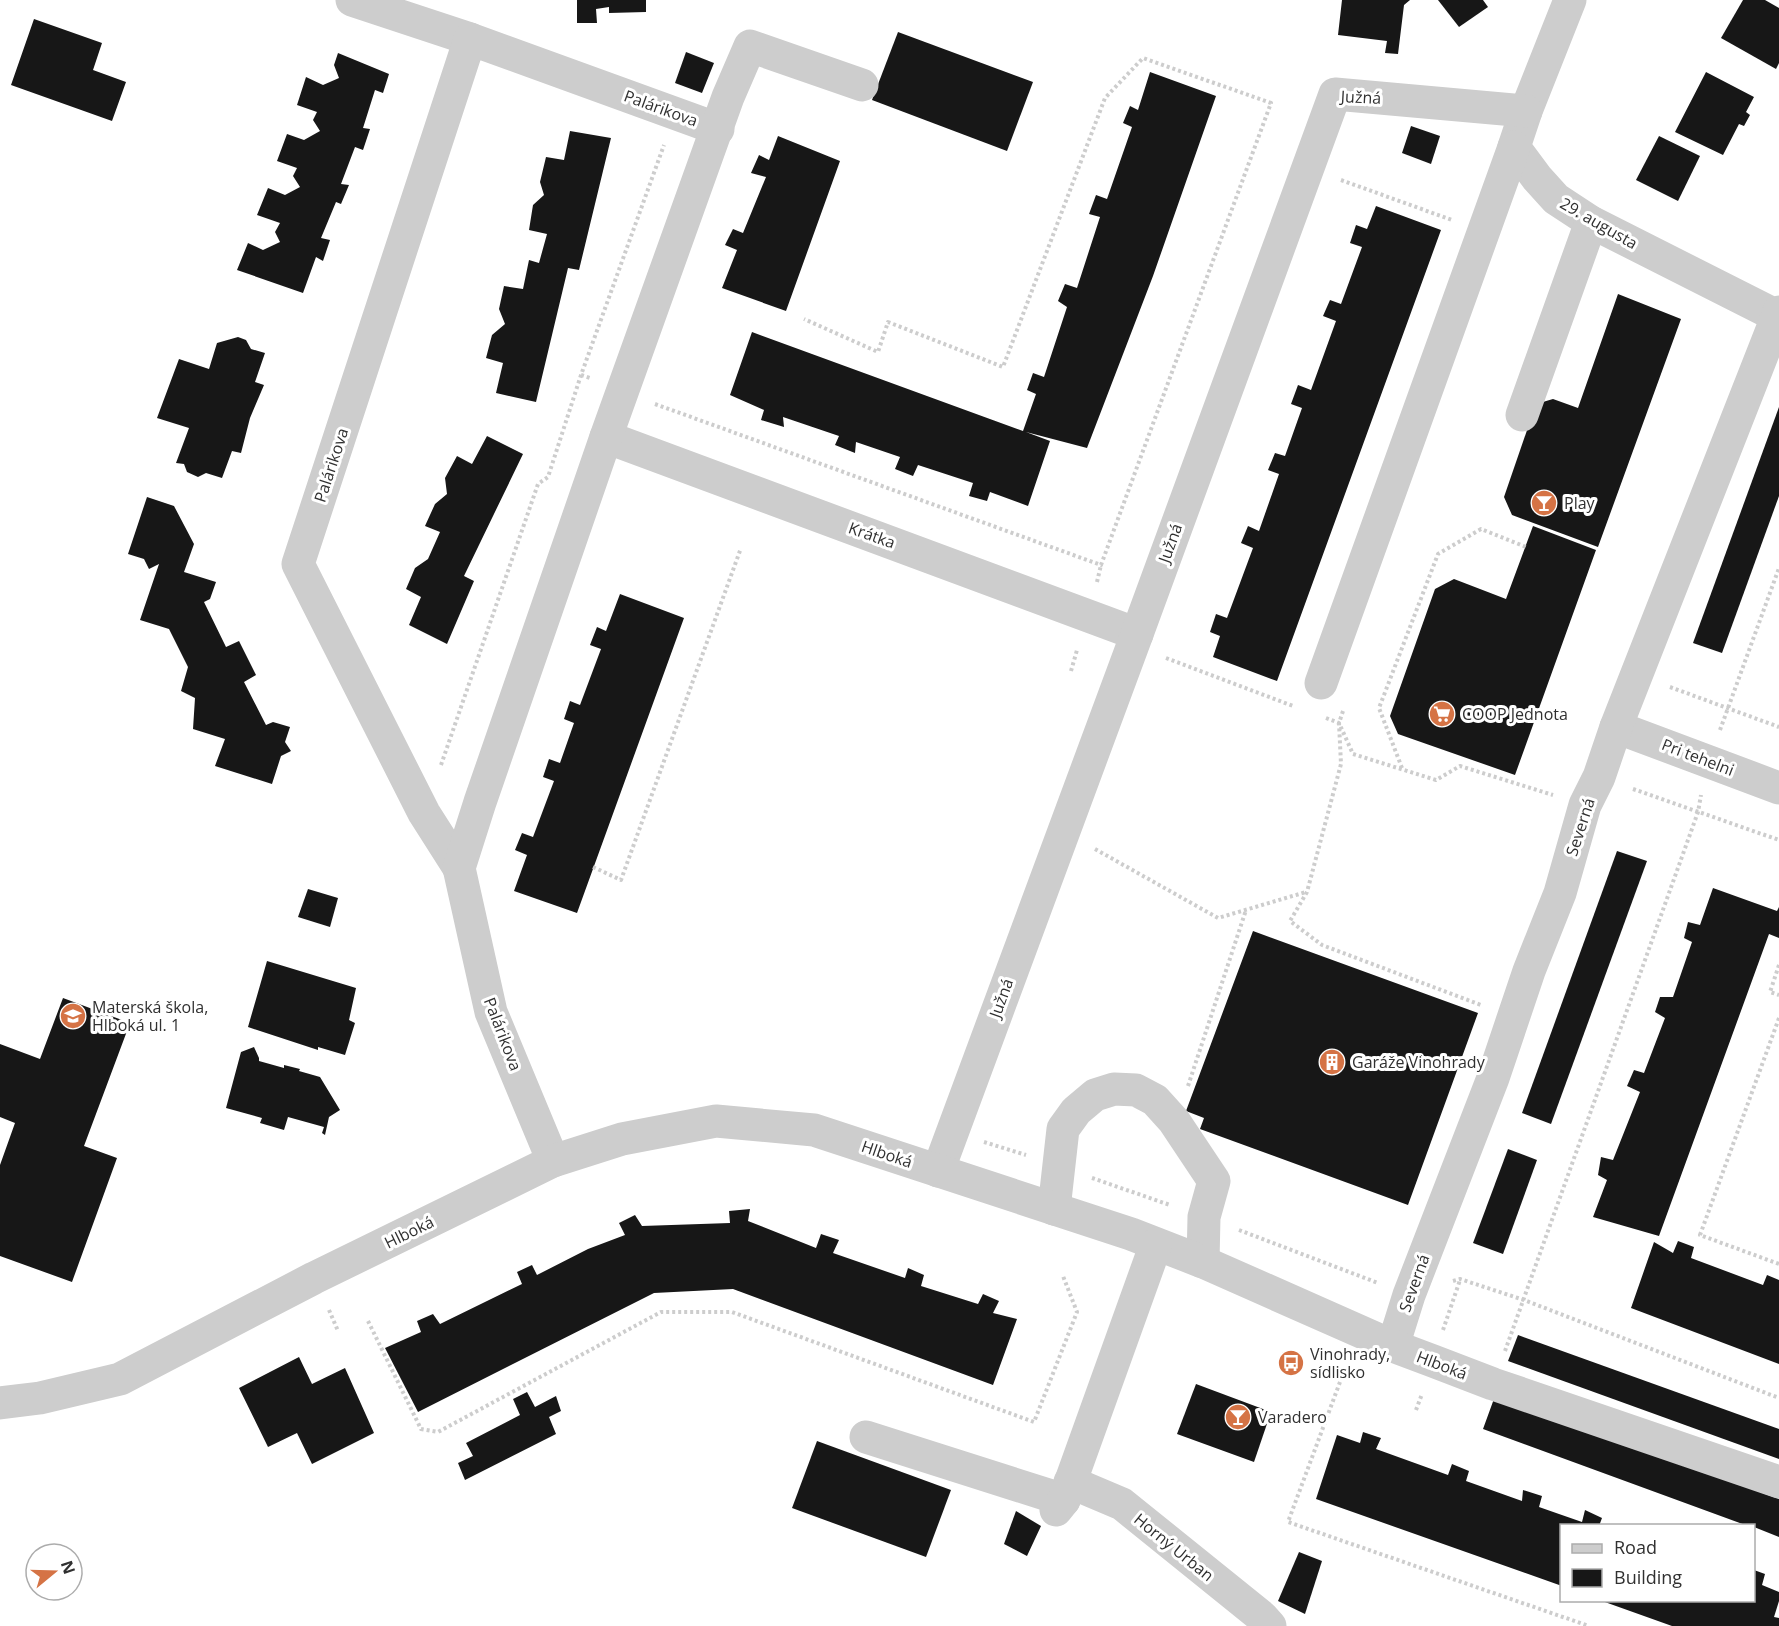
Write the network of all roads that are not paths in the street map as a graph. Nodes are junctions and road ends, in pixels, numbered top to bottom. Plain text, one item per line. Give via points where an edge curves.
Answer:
1 (352, 0) edge
2 (1570, 0) edge
3 (470, 39) junction
4 (862, 85) dead end
5 (1526, 111) junction
6 (718, 129) junction
7 (1514, 147) junction
8 (1591, 222) junction
9 (1778, 314) edge
10 (1522, 415) dead end
11 (606, 437) junction
12 (1135, 639) junction
13 (1321, 683) dead end
14 (1616, 727) junction
15 (1779, 788) edge
16 (459, 868) junction
17 (553, 1161) junction
18 (938, 1171) junction
19 (1054, 1209) junction
20 (1156, 1244) junction
21 (1203, 1262) junction
22 (1393, 1346) junction
23 (0, 1403) edge
24 (866, 1437) dead end
25 (1779, 1482) edge
26 (1063, 1497) junction
27 (1270, 1626) edge

1 - 3 street, Palárikova
2 - 5 street
3 - 6 street, Palárikova
3 - 16 street, Palárikova via 298,564 424,813
4 - 6 street, Palárikova via 750,46
5 - 7 street
5 - 12 street, Južná via 1335,94
6 - 11 street, Palárikova
7 - 8 street, 29. augusta via 1556,199
7 - 13 street
8 - 9 street, 29. augusta
8 - 10 street
9 - 14 street, Severná
11 - 12 street, Krátka
11 - 16 street, Palárikova
12 - 18 street, Južná
14 - 15 street, Pri tehelni
14 - 22 street, Severná via 1560,893 1408,1295
16 - 17 street, Palárikova via 491,1012
17 - 18 street, Hlboká via 622,1139 716,1121 814,1130
17 - 23 street, Hlboká via 120,1379
18 - 19 street, Hlboká
19 - 20 street, Hlboká
19 - 21 street via 1063,1129 1095,1095 1114,1089 1136,1090 1155,1100 1174,1121 1214,1180 1204,1217
20 - 21 street, Hlboká
20 - 26 street
21 - 22 street, Hlboká
22 - 25 street, Hlboká
24 - 26 street, Horný Urban
26 - 27 street, Horný Urban via 1122,1504

